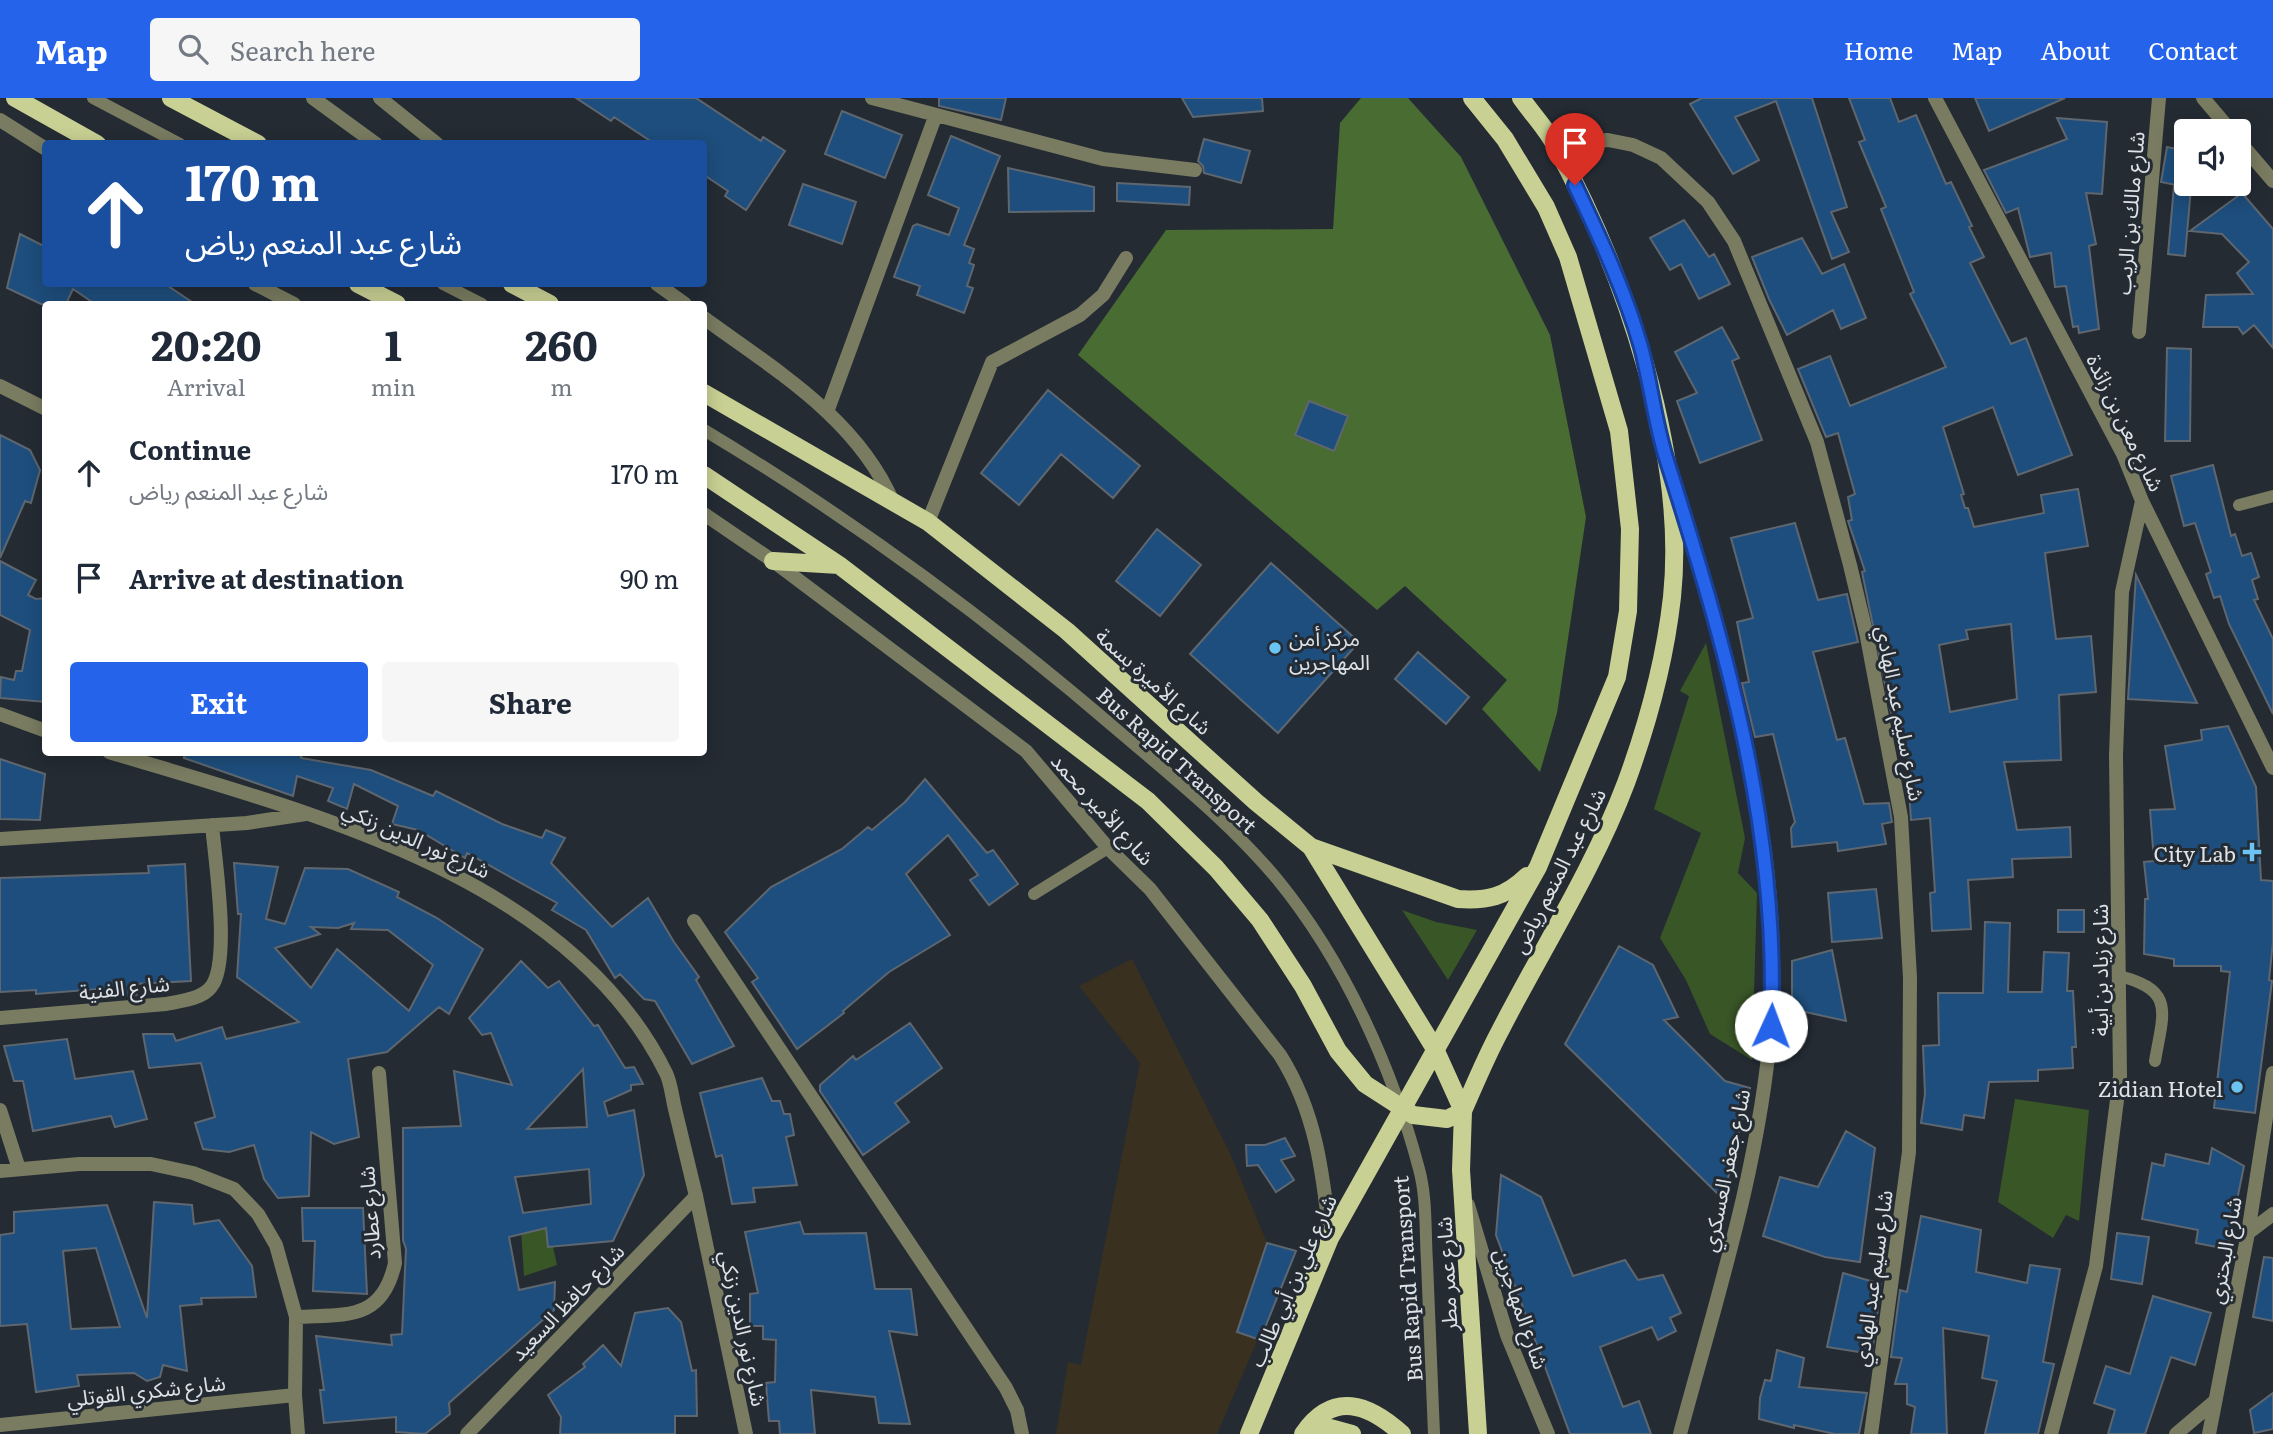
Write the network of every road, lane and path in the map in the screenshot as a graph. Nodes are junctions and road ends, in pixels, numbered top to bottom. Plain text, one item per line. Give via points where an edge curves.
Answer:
1 (15, 98) edge
2 (93, 98) edge
3 (171, 98) edge
4 (313, 98) edge
5 (380, 98) edge
6 (872, 98) edge
7 (1472, 98) edge
8 (1521, 98) edge
9 (1936, 98) edge
10 (2159, 98) edge
11 (2203, 98) edge
12 (935, 117) junction
13 (2221, 119) edge
14 (0, 120) edge
15 (83, 139) edge
16 (172, 140) edge
17 (250, 140) edge
18 (371, 140) edge
19 (433, 140) edge
20 (1555, 144) junction
21 (42, 146) edge
22 (2251, 155) edge
23 (1195, 170) dead end
24 (2273, 181) edge
25 (1126, 258) dead end
26 (261, 287) edge
27 (364, 287) edge
28 (449, 287) edge
29 (518, 287) edge
30 (530, 287) edge
31 (661, 287) edge
32 (288, 301) edge
33 (391, 301) edge
34 (476, 301) edge
35 (543, 301) edge
36 (545, 301) edge
37 (681, 301) edge
38 (707, 320) edge
39 (2139, 332) dead end
40 (0, 386) edge
41 (707, 395) edge
42 (42, 407) edge
43 (827, 412) junction
44 (707, 432) edge
45 (1666, 460) junction
46 (707, 477) edge
47 (2273, 496) edge
48 (2142, 501) junction
49 (893, 502) junction
50 (2239, 505) dead end
51 (707, 516) edge
52 (928, 522) junction
53 (773, 561) junction
54 (839, 565) junction
55 (0, 714) edge
56 (42, 730) edge
57 (122, 756) edge
58 (2273, 768) edge
59 (310, 814) junction
60 (212, 825) junction
61 (0, 839) edge
62 (1311, 847) junction
63 (1108, 848) junction
64 (1538, 867) junction
65 (1034, 894) dead end
66 (694, 921) dead end
67 (2119, 976) junction
68 (0, 1018) edge
69 (1435, 1049) junction
70 (2155, 1060) dead end
71 (379, 1073) dead end
72 (2273, 1073) edge
73 (0, 1110) edge
74 (1401, 1111) junction
75 (1463, 1111) junction
76 (19, 1169) junction
77 (0, 1171) edge
78 (1464, 1195) junction
79 (696, 1196) junction
80 (2273, 1214) edge
81 (2248, 1233) junction
82 (1330, 1238) junction
83 (296, 1317) junction
84 (295, 1395) junction
85 (2215, 1401) junction
86 (0, 1425) edge
87 (30, 1428) edge
88 (298, 1434) edge
89 (467, 1434) edge
90 (746, 1434) edge
91 (1022, 1434) edge
92 (1249, 1434) edge
93 (1303, 1434) edge
94 (1309, 1434) edge
95 (1352, 1434) edge
96 (1402, 1434) edge
97 (1434, 1434) edge
98 (1478, 1434) edge
99 (1548, 1434) edge
100 (1680, 1434) edge
101 (1871, 1434) edge
102 (2051, 1434) edge
103 (2176, 1434) edge
104 (2209, 1434) edge

1 - 15 main road
2 - 16 lane
3 - 17 main road
4 - 18 street
5 - 19 street
6 - 12 street
7 - 64 main road, شارع عبد المنعم رياض via 1519,161 1546,206 1568,257 1619,431 1630,529 1628,611 1617,677
8 - 20 main road, شارع عبد المنعم رياض
9 - 48 street, شارع معن بن زائدة via 2123,454
10 - 39 street, شارع مالك بن الريب
11 - 13 street
12 - 23 street via 1102,159
12 - 43 street
14 - 21 street
20 - 45 main road, شارع عبد المنعم رياض via 1604,247 1640,346
20 - 101 street, شارع سليم عبد الهادي via 1608,140 1633,145 1661,158 1708,202 1734,241 1817,442 1850,565 1901,817 1910,990 1909,1152
22 - 24 street
25 - 52 street via 1103,295 1080,315 992,362
26 - 32 street
27 - 33 main road
28 - 34 lane
29 - 35 main road
30 - 36 main road
31 - 37 street
38 - 43 street
40 - 42 street
41 - 49 main road, شارع الأميرة بسمة
43 - 49 street via 870,456
44 - 74 lane, Bus Rapid Transport via 921,574 1058,678 1215,814 1278,881 1334,961 1370,1033
45 - 75 main road, شارع عبد المنعم رياض via 1673,536 1672,596 1650,714 1595,855 1498,1034
45 - 100 street, شارع جعفر العسكري via 1702,570 1747,750 1764,836 1773,941 1771,1026 1757,1127
46 - 54 main road
47 - 50 lane
48 - 58 street, شارع معن بن زائدة
48 - 67 street, شارع زياد بن أبية via 2122,592 2116,755
49 - 52 main road, شارع الأميرة بسمة
51 - 53 street, شارع الأمير محمد
52 - 62 main road, شارع الأميرة بسمة via 1067,631
53 - 54 main road
53 - 63 street, شارع الأمير محمد via 1026,751
54 - 74 main road via 1148,801 1216,868 1259,920 1350,1068
55 - 56 street
57 - 59 street
59 - 60 street, شارع نور الدين زنكي
59 - 79 street, شارع نور الدين زنكي via 465,879 526,916 606,988 667,1074
60 - 61 street, شارع نور الدين زنكي
60 - 68 street, شارع الفنية via 221,940 218,974 210,989 193,999 166,1004
62 - 64 main road via 1458,899 1499,897
62 - 69 main road, شارع الأميرة بسمة
63 - 65 lane
63 - 82 street, شارع الأمير محمد via 1150,889 1294,1077 1307,1104 1321,1160
64 - 69 main road, شارع عبد المنعم رياض
66 - 91 street via 1006,1388
67 - 70 lane via 2144,982 2155,990 2162,1005
67 - 102 street, شارع زياد بن أبية via 2120,1076 2096,1266
69 - 74 main road, شارع عبد المنعم رياض
69 - 75 main road, شارع الأميرة بسمة
71 - 83 street, شارع عطارد via 395,1263 391,1279 372,1307 354,1314
72 - 81 street, شارع البحتري
73 - 76 street
74 - 75 main road via 1437,1119
74 - 82 main road, شارع علي بن أبي طالب
74 - 97 lane, Bus Rapid Transport via 1421,1173
75 - 78 main road, شارع عمر مطر
76 - 77 street
76 - 83 street via 151,1164 234,1189 258,1214 275,1245
78 - 98 main road, شارع عمر مطر
78 - 99 street, شارع المهاجرين via 1507,1335
79 - 89 street, شارع حافظ السعيد
79 - 90 street, شارع نور الدين زنكي
80 - 81 street
81 - 85 street, شارع البحتري
82 - 92 main road, شارع علي بن أبي طالب
83 - 84 street
84 - 87 street, شارع شكري القوتلي
84 - 88 street
85 - 103 street
85 - 104 street, شارع البحتري
86 - 87 street, شارع شكري القوتلي
93 - 96 main road via 1328,1409 1341,1405 1363,1407
94 - 95 main road via 1330,1428

